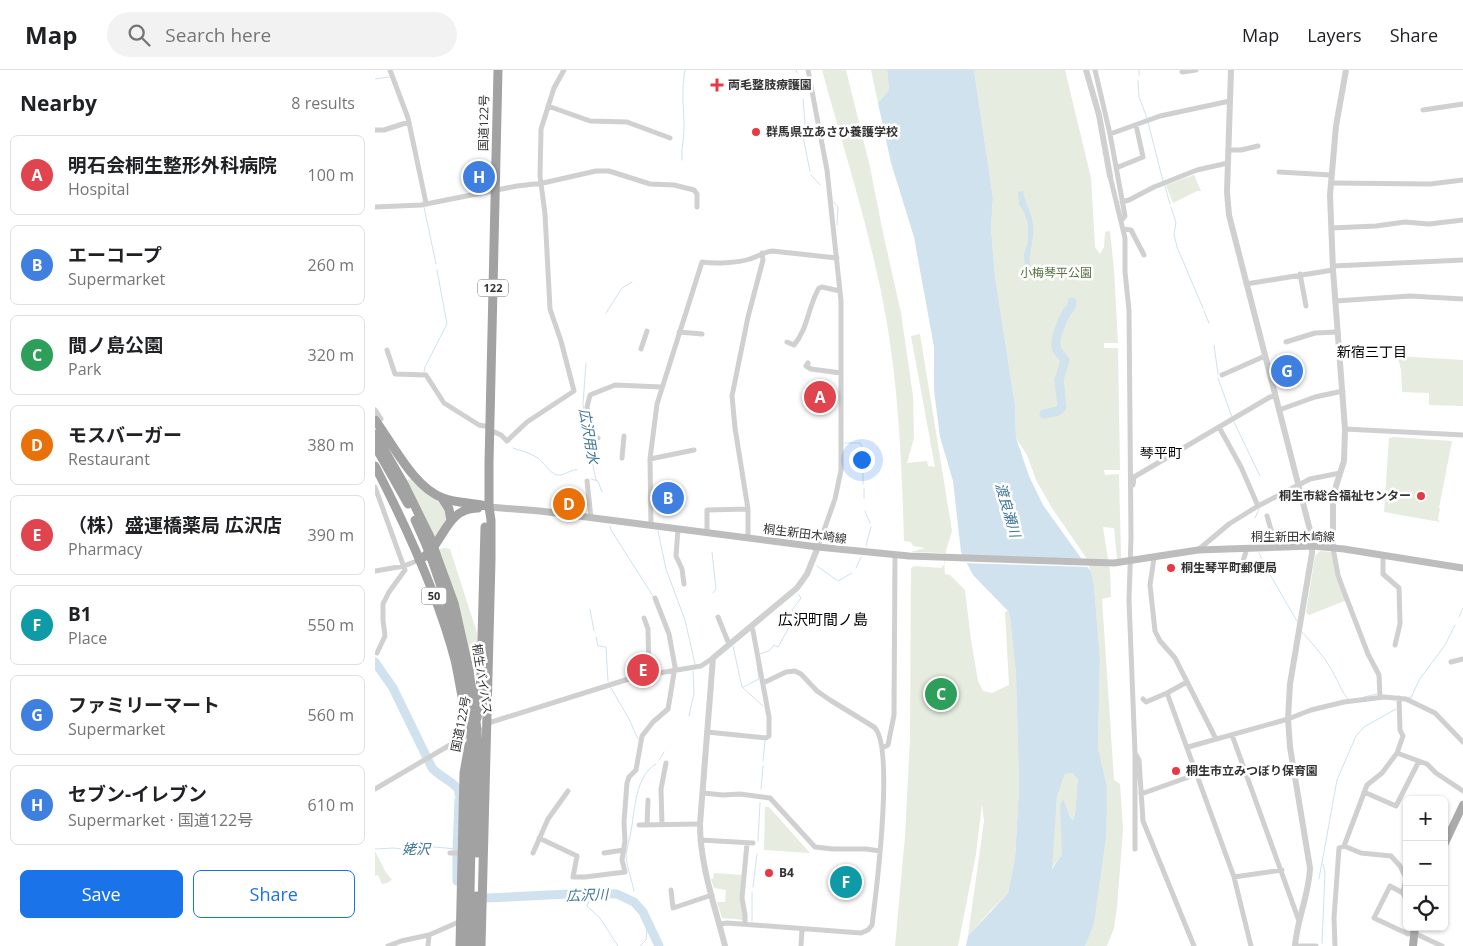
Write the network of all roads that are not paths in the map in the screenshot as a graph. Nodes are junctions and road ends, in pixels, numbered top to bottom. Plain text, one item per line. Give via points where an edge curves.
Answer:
1 (390, 70) edge
2 (498, 70) edge
3 (564, 70) edge
4 (808, 70) edge
5 (1086, 70) edge
6 (1095, 70) edge
7 (1196, 70) edge
8 (1231, 70) edge
9 (1346, 70) edge
10 (1182, 72) dead end
11 (1230, 101) junction
12 (1463, 104) edge
13 (548, 106) junction
14 (1423, 110) dead end
15 (409, 122) junction
16 (1136, 125) junction
17 (375, 130) edge
18 (1110, 134) junction
19 (670, 138) dead end
20 (1258, 146) dead end
21 (1228, 150) junction
22 (1228, 163) junction
23 (1116, 168) junction
24 (1279, 172) dead end
25 (1331, 175) junction
26 (1110, 176) joint
27 (1463, 180) edge
28 (540, 183) junction
29 (1331, 183) junction
30 (495, 191) junction
31 (1122, 202) junction
32 (426, 203) junction
33 (375, 207) edge
34 (697, 207) dead end
35 (1463, 220) edge
36 (1121, 222) junction
37 (1331, 228) junction
38 (1123, 229) junction
39 (763, 254) junction
40 (1143, 255) dead end
41 (837, 258) junction
42 (1463, 260) edge
43 (1333, 268) junction
44 (1300, 274) junction
45 (1246, 284) junction
46 (840, 291) junction
47 (1463, 299) edge
48 (1335, 301) junction
49 (1306, 306) dead end
50 (647, 331) dead end
51 (679, 332) junction
52 (1337, 332) junction
53 (702, 334) dead end
54 (787, 342) dead end
55 (1286, 342) dead end
56 (641, 349) dead end
57 (387, 350) dead end
58 (1265, 356) junction
59 (808, 363) dead end
60 (841, 373) junction
61 (1222, 375) dead end
62 (661, 387) junction
63 (1343, 391) junction
64 (1275, 396) junction
65 (375, 410) edge
66 (1279, 410) junction
67 (376, 421) edge
68 (1219, 427) junction
69 (490, 429) junction
70 (1345, 429) junction
71 (375, 434) edge
72 (1463, 435) edge
73 (624, 436) dead end
74 (599, 438) dead end
75 (375, 446) edge
76 (694, 450) dead end
77 (623, 458) dead end
78 (650, 459) junction
79 (375, 466) edge
80 (1340, 473) junction
81 (587, 481) dead end
82 (1299, 485) junction
83 (375, 487) edge
84 (1130, 497) junction
85 (442, 498) junction
86 (1258, 506) junction
87 (489, 507) junction
88 (748, 509) junction
89 (1267, 516) dead end
90 (591, 518) junction
91 (451, 521) junction
92 (651, 526) junction
93 (678, 529) junction
94 (707, 533) junction
95 (748, 538) junction
96 (429, 544) junction
97 (1313, 546) junction
98 (818, 547) junction
99 (1276, 547) junction
100 (1247, 548) junction
101 (1333, 548) junction
102 (1198, 550) junction
103 (895, 555) junction
104 (1383, 555) junction
105 (1154, 558) junction
106 (419, 560) junction
107 (1124, 562) junction
108 (404, 566) junction
109 (1242, 566) dead end
110 (1463, 568) edge
111 (376, 571) edge
112 (685, 584) dead end
113 (655, 598) dead end
114 (717, 617) dead end
115 (644, 618) dead end
116 (751, 626) junction
117 (729, 644) junction
118 (1395, 645) dead end
119 (377, 653) dead end
120 (713, 658) junction
121 (1463, 659) edge
122 (1451, 662) dead end
123 (675, 670) junction
124 (649, 674) junction
125 (489, 679) junction
126 (1187, 682) junction
127 (763, 683) junction
128 (1167, 692) junction
129 (1380, 697) junction
130 (1399, 698) junction
131 (1143, 699) dead end
132 (1288, 719) junction
133 (488, 722) junction
134 (474, 731) junction
135 (707, 732) junction
136 (1232, 735) junction
137 (1216, 739) junction
138 (1463, 742) edge
139 (1188, 747) junction
140 (883, 748) junction
141 (1397, 752) junction
142 (1135, 753) junction
143 (1419, 761) junction
144 (666, 763) dead end
145 (1197, 774) junction
146 (475, 788) junction
147 (375, 789) edge
148 (568, 791) dead end
149 (1463, 791) edge
150 (1364, 792) junction
151 (703, 793) junction
152 (1141, 794) junction
153 (647, 800) dead end
154 (1463, 805) edge
155 (700, 824) junction
156 (639, 825) dead end
157 (647, 825) junction
158 (662, 825) junction
159 (539, 838) junction
160 (700, 840) junction
161 (1446, 841) edge
162 (1344, 846) junction
163 (1135, 848) dead end
164 (623, 850) junction
165 (880, 851) junction
166 (450, 853) dead end
167 (463, 853) junction
168 (533, 853) dead end
169 (604, 853) dead end
170 (1281, 870) junction
171 (1234, 877) junction
172 (1404, 886) edge
173 (671, 890) dead end
174 (1403, 892) edge
175 (712, 896) junction
176 (461, 921) junction
177 (1299, 921) junction
178 (720, 924) junction
179 (745, 924) junction
180 (802, 929) junction
181 (1412, 931) edge
182 (1414, 931) edge
183 (1416, 931) edge
184 (429, 935) junction
185 (388, 946) edge
186 (428, 946) edge
187 (460, 946) edge
188 (469, 946) edge
189 (475, 946) edge
190 (481, 946) edge
191 (725, 946) edge
192 (801, 946) edge
193 (1194, 946) edge
194 (1251, 946) edge
195 (1295, 946) edge
196 (1316, 946) edge
197 (1335, 946) edge
198 (1413, 946) edge
199 (1442, 946) edge

1 - 15 street
2 - 30 highway, 国道122号 / 122
3 - 13 street
4 - 41 street via 827,170
5 - 26 street via 1099,115
6 - 18 street
7 - 10 street
8 - 11 street
9 - 25 street
11 - 16 street via 1169,113
11 - 21 street
12 - 14 street
13 - 19 street via 590,121 627,122
13 - 28 street via 539,141
15 - 17 street
15 - 32 street
16 - 18 street
16 - 23 street via 1143,157
18 - 23 street
20 - 21 street
21 - 22 street
22 - 31 street via 1197,170
22 - 45 street via 1229,215
23 - 31 street
24 - 25 street
25 - 29 street
26 - 36 street
27 - 29 street via 1429,184
28 - 30 street
28 - 34 street via 588,172 609,171 650,184 694,190
28 - 69 street via 545,214 550,309 574,391 527,422 507,441
29 - 37 street
30 - 32 street
30 - 69 highway, 国道122号 / 122
31 - 36 street via 1125,216
32 - 33 street
35 - 37 street
36 - 38 street
37 - 43 street
38 - 40 street via 1131,230
38 - 84 street via 1130,345
39 - 41 street via 772,251
39 - 51 street via 747,260 702,262
39 - 88 street via 732,396
41 - 46 street
42 - 43 street
43 - 44 street
43 - 48 street
44 - 45 street
44 - 49 street
45 - 58 street
46 - 54 street via 819,288 796,343
46 - 60 street
47 - 48 street via 1415,296
48 - 52 street
50 - 56 street
51 - 53 street
51 - 62 street
52 - 55 street via 1315,333
52 - 63 street
57 - 69 street via 395,374 426,375 444,402
58 - 61 street
58 - 64 street
59 - 60 street via 806,366 811,369
60 - 98 street via 841,470 835,499
62 - 74 street via 615,385 589,395 587,407 591,434 593,438
62 - 78 street
63 - 66 street
63 - 70 street
64 - 66 street
64 - 68 street
65 - 67 street via 381,419
66 - 82 street
67 - 85 highway via 417,480
68 - 84 street via 1135,475
68 - 86 street via 1245,474
69 - 87 highway, 国道122号 / 122
70 - 72 street
70 - 80 street via 1345,458
71 - 96 highway, 桐生バイパス / 50 via 405,484
73 - 77 street
75 - 96 highway, 桐生バイパス / 50
76 - 78 street
78 - 92 street
79 - 106 highway, 50
80 - 82 street via 1310,479
80 - 101 street via 1333,501
81 - 90 street
82 - 86 street
82 - 97 street
83 - 108 street
84 - 107 street via 1131,536
85 - 87 highway
85 - 91 highway
86 - 102 street via 1229,524
87 - 90 main road, 桐生新田木崎線
87 - 91 highway via 465,509
87 - 125 highway, 国道122号
87 - 134 highway, 国道122号 via 486,516 479,704
88 - 94 street via 707,510
88 - 95 street
89 - 99 street
90 - 92 main road, 桐生新田木崎線
91 - 106 highway via 429,554
92 - 93 main road, 桐生新田木崎線
93 - 94 main road, 桐生新田木崎線
93 - 112 street via 676,556
94 - 95 main road, 桐生新田木崎線
95 - 98 main road, 桐生新田木崎線
96 - 146 highway, 桐生バイパス / 50, bridge via 454,603 477,733
97 - 99 main road, 桐生新田木崎線
97 - 101 main road, 桐生新田木崎線
97 - 132 street
98 - 103 main road, 桐生新田木崎線
98 - 116 street via 807,574 797,588
99 - 100 main road, 桐生新田木崎線
100 - 102 main road, 桐生新田木崎線
100 - 109 street
101 - 104 main road, 桐生新田木崎線
101 - 129 street via 1343,590 1379,676
102 - 105 main road, 桐生新田木崎線
103 - 107 main road, 桐生新田木崎線
103 - 140 street via 895,715 888,745
104 - 110 main road, 桐生新田木崎線
104 - 118 street via 1383,574 1399,588 1399,624
105 - 107 main road, 桐生新田木崎線
105 - 126 street via 1150,585 1155,631 1175,658
106 - 108 street
106 - 134 highway, 50 via 443,620 468,725
107 - 142 street via 1129,600
108 - 111 street
108 - 119 street via 405,572 383,604 385,636
113 - 123 street via 669,634
114 - 117 street
115 - 124 street via 648,629
116 - 117 street
116 - 127 street
117 - 120 street
120 - 123 street via 701,666
120 - 135 street
121 - 122 street
123 - 124 street
123 - 164 street via 668,708 642,736 636,770 628,780
124 - 133 street
125 - 133 highway, 国道122号
125 - 134 highway via 483,719
126 - 128 street
126 - 137 street
127 - 135 street via 769,737
127 - 140 street via 785,672 798,672 823,695 877,730
128 - 131 street via 1146,702
128 - 139 street
129 - 130 street
129 - 132 street via 1344,702
130 - 138 street via 1435,713
130 - 141 street via 1403,736
132 - 136 street
132 - 177 street via 1311,868 1310,885
133 - 134 street
133 - 190 highway, 国道122号
134 - 147 street
134 - 167 highway, 国道122号 via 465,773
135 - 151 street
136 - 137 street
136 - 170 street
137 - 139 street
139 - 145 street
140 - 165 street
141 - 143 street
141 - 150 street
142 - 152 street via 1139,760
142 - 163 street
143 - 149 street
143 - 150 street via 1396,806
144 - 158 street via 661,789
145 - 152 street
145 - 171 street
146 - 188 highway, 桐生バイパス / 50
146 - 189 highway, 桐生バイパス / 50
148 - 159 street
150 - 162 street
151 - 155 street
151 - 165 street via 770,798 815,847
152 - 193 street via 1143,821
153 - 157 street
154 - 161 main road
155 - 158 street
155 - 160 street
156 - 157 street
157 - 158 street
159 - 164 street via 577,856 573,877 625,872
159 - 168 street
160 - 175 street
160 - 179 street via 750,843 742,898
162 - 172 street via 1361,853 1391,856 1406,878
162 - 197 street via 1339,848
164 - 169 street
165 - 180 street via 871,928 861,933
166 - 167 street
167 - 176 highway, 国道122号
170 - 171 street
170 - 177 street
171 - 194 street
173 - 175 street via 673,908
174 - 181 street via 1390,886 1374,918 1408,934
175 - 178 street
176 - 184 street
176 - 187 highway, 国道122号
177 - 195 street
178 - 179 street
178 - 191 street
179 - 180 street
180 - 192 street
182 - 198 main road
183 - 199 street
184 - 185 street
184 - 186 street
195 - 196 street

